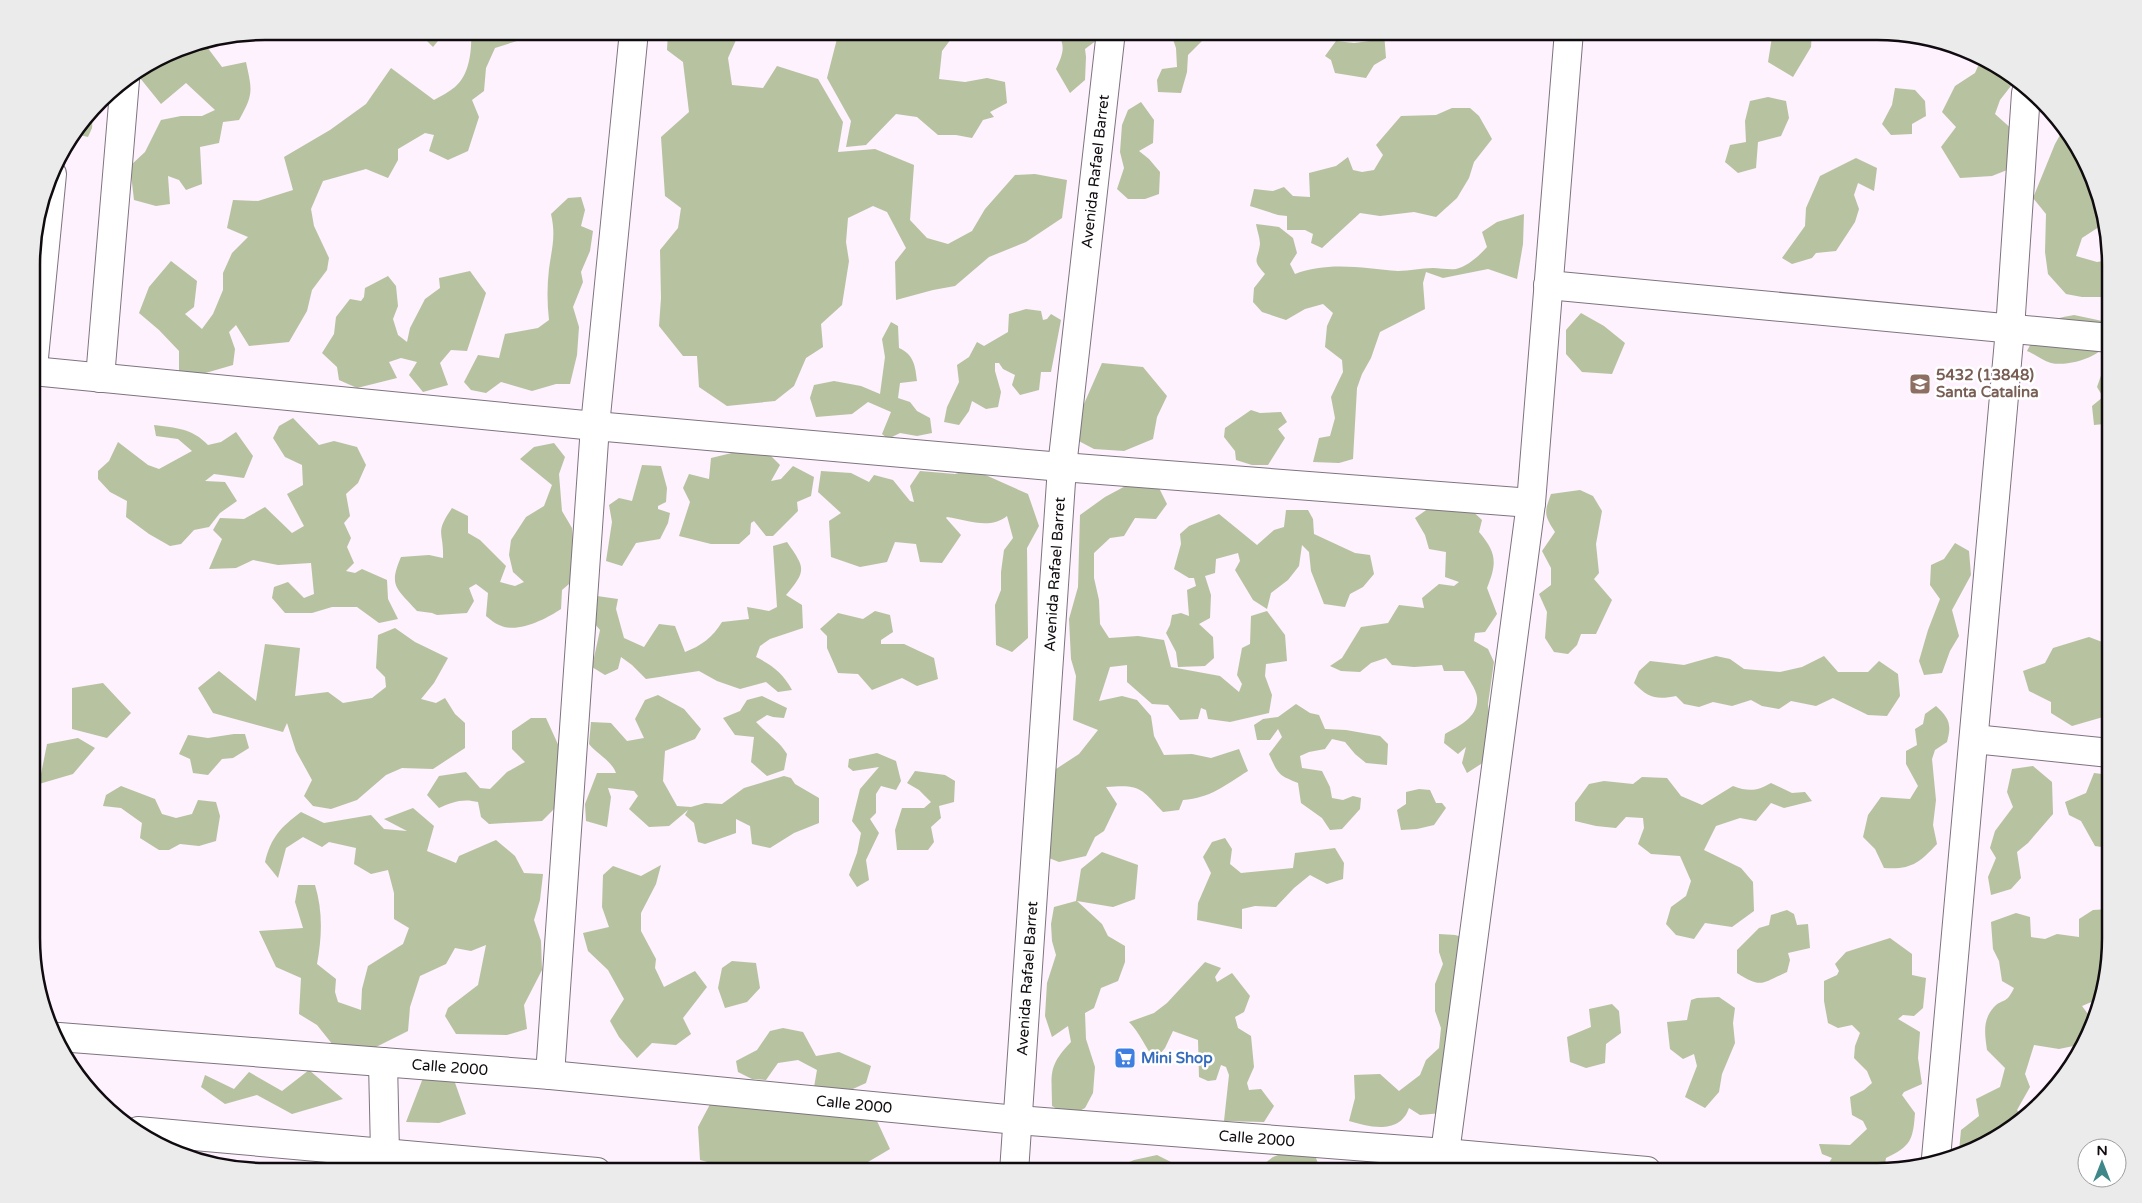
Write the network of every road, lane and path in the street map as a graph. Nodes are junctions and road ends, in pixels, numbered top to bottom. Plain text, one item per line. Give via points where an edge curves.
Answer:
1 (633, 40) edge
2 (1110, 40) edge
3 (1568, 40) edge
4 (125, 88) edge
5 (2026, 97) edge
6 (49, 201) edge
7 (1548, 285) junction
8 (40, 298) edge
9 (2010, 329) junction
10 (2102, 337) edge
11 (40, 371) edge
12 (100, 378) junction
13 (595, 426) junction
14 (1062, 467) junction
15 (1531, 503) junction
16 (1974, 739) junction
17 (2102, 752) edge
18 (67, 1045) edge
19 (384, 1062) junction
20 (550, 1074) junction
21 (1017, 1120) junction
22 (151, 1132) edge
23 (385, 1153) junction
24 (1446, 1153) junction
25 (1936, 1155) edge
26 (497, 1163) edge
27 (1015, 1163) edge
28 (1558, 1163) edge

1 - 13 street
2 - 14 street, Avenida Rafael Barret
3 - 7 street
4 - 12 street
5 - 9 street
6 - 8 street
7 - 9 street
7 - 15 street
9 - 10 street
9 - 16 street
11 - 12 street
12 - 13 street
13 - 14 street
13 - 20 street
14 - 15 street
14 - 21 street, Avenida Rafael Barret
15 - 24 street
16 - 17 street
16 - 25 street
18 - 19 street, Calle 2000
19 - 20 street, Calle 2000
19 - 23 street
20 - 21 street, Calle 2000
21 - 24 street, Calle 2000
21 - 27 street, Avenida Rafael Barret
22 - 23 street
23 - 26 street
24 - 28 street, Calle 2000

